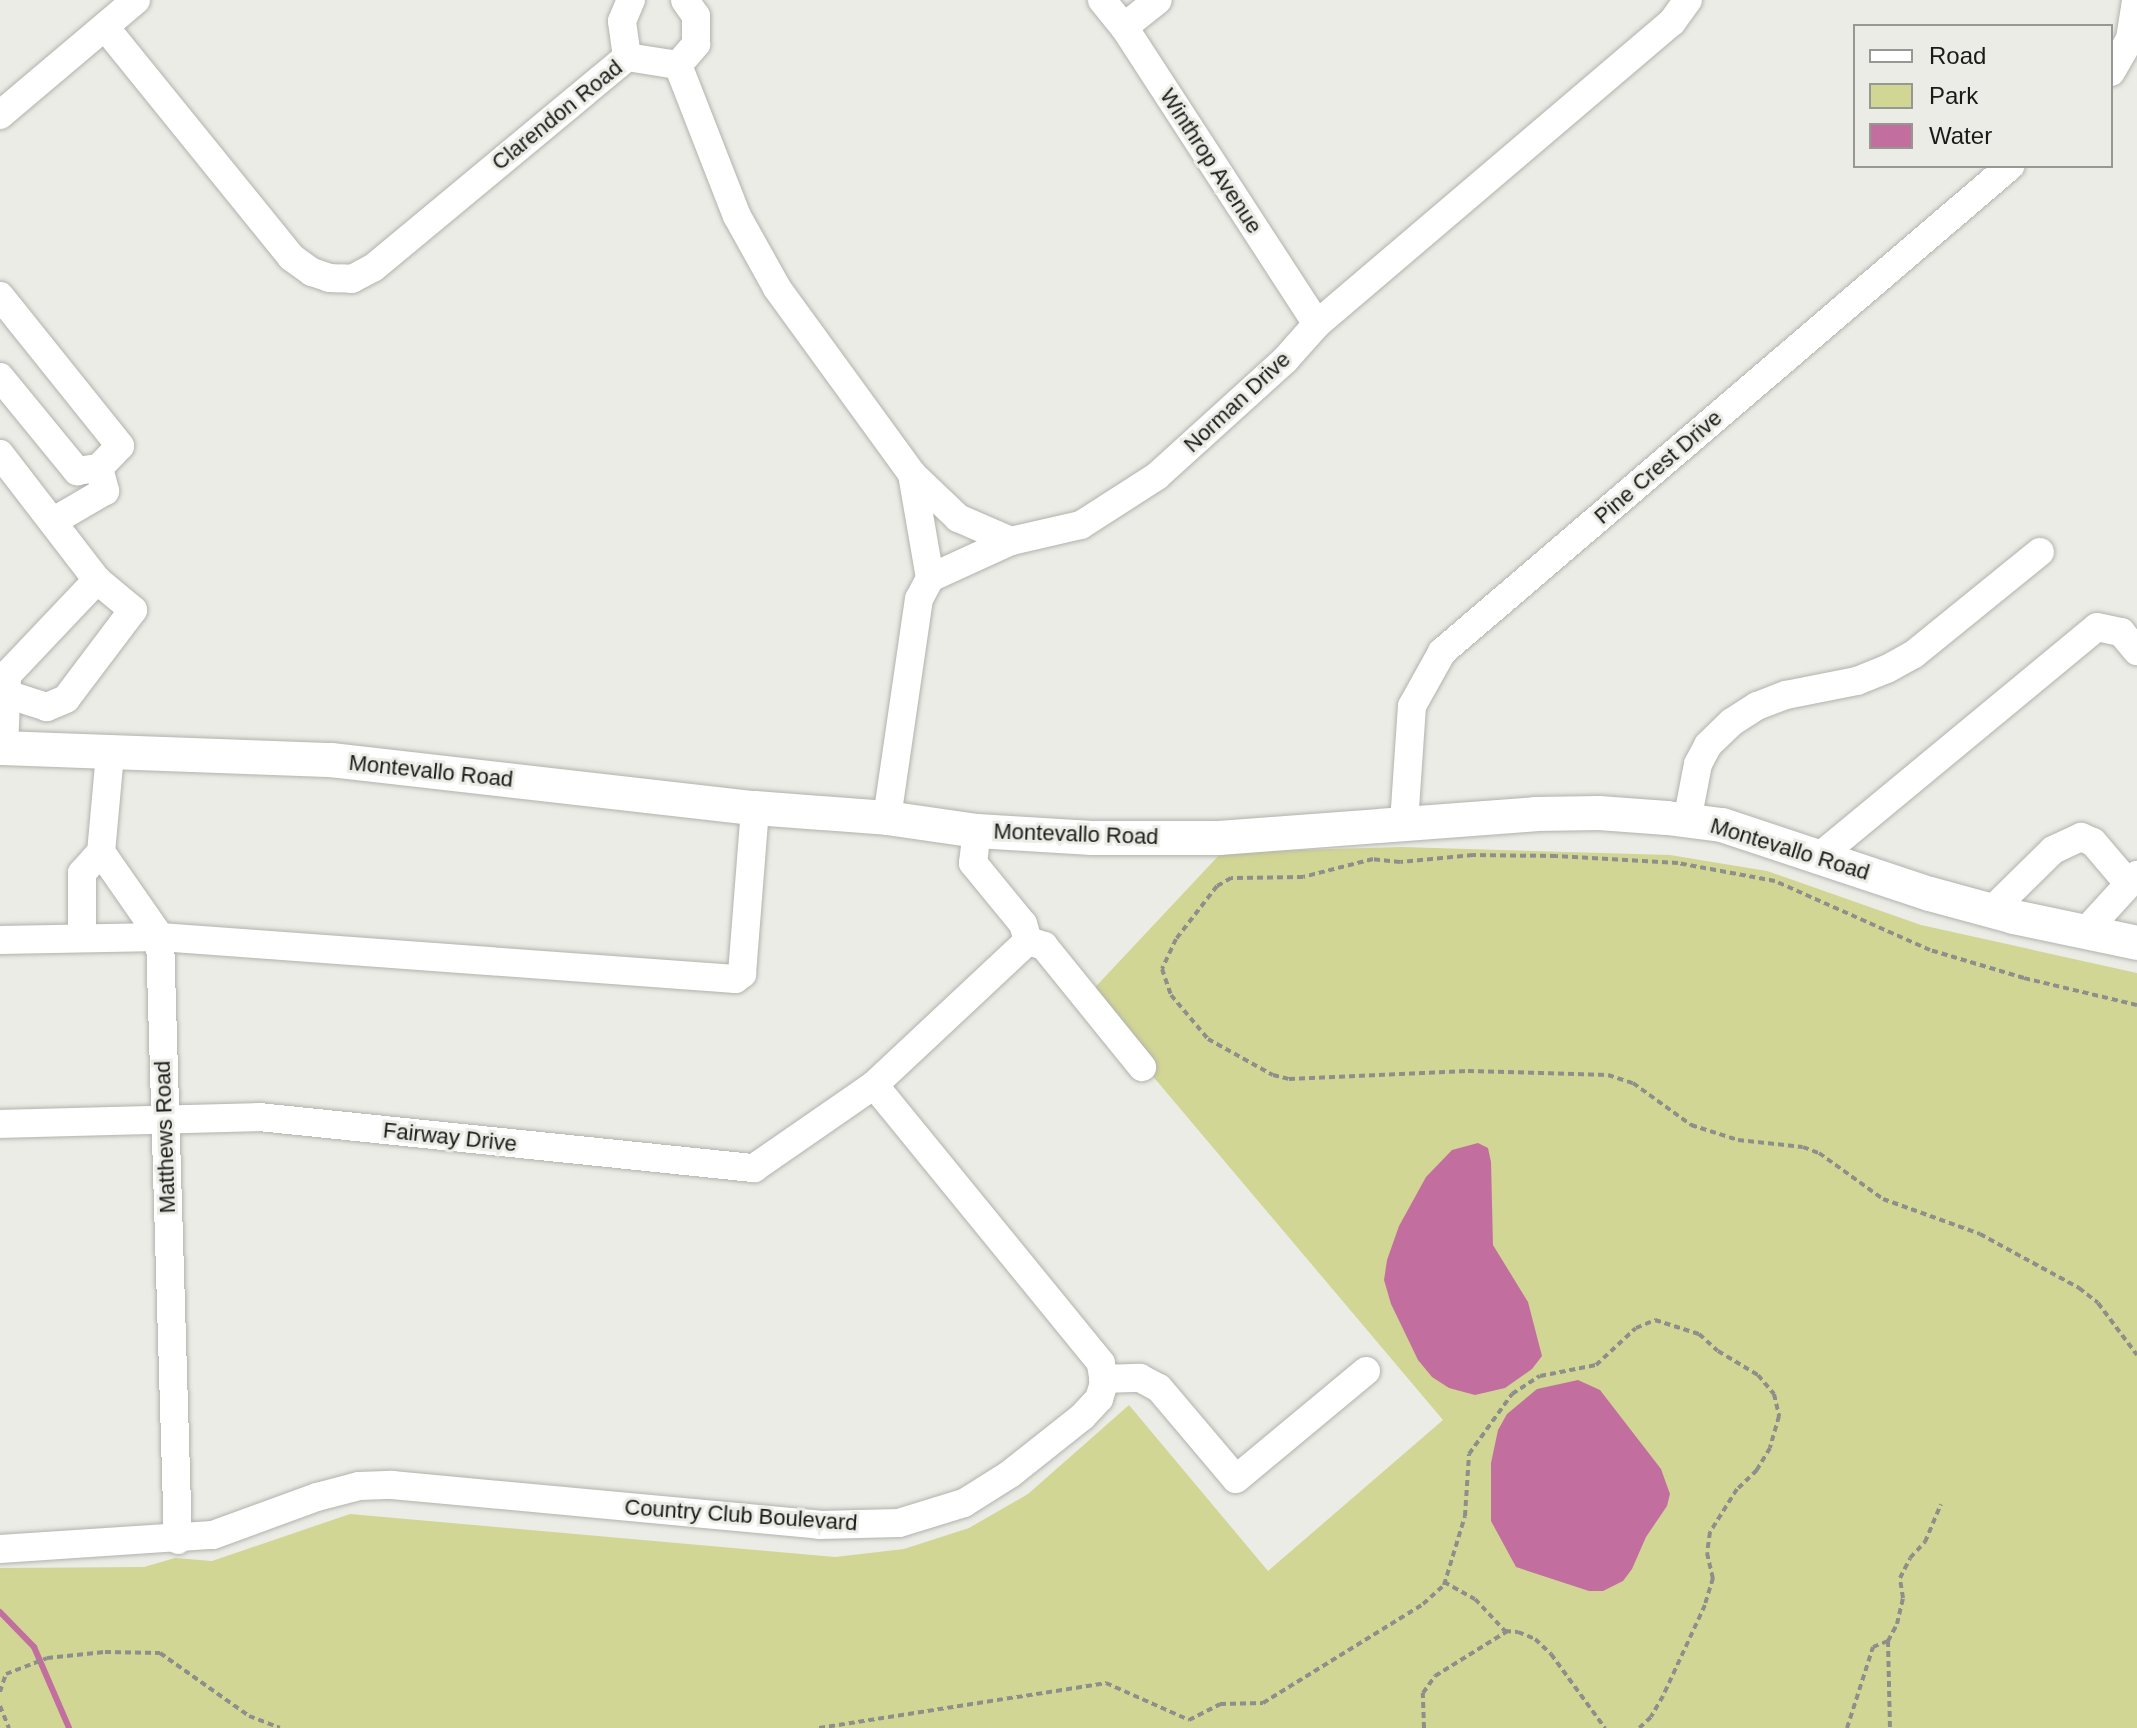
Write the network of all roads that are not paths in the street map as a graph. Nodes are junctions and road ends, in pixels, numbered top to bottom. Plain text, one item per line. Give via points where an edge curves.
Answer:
1 (136, 0) edge
2 (631, 0) edge
3 (685, 0) edge
4 (1102, 0) edge
5 (1158, 0) edge
6 (1688, 0) edge
7 (2136, 0) edge
8 (105, 27) junction
9 (1124, 27) junction
10 (627, 57) junction
11 (678, 65) junction
12 (2113, 69) edge
13 (0, 115) edge
14 (2008, 168) edge
15 (0, 296) edge
16 (1317, 324) junction
17 (0, 377) edge
18 (0, 454) edge
19 (88, 470) junction
20 (912, 474) junction
21 (52, 522) junction
22 (1011, 541) junction
23 (2040, 552) dead end
24 (930, 578) junction
25 (97, 580) junction
26 (2137, 651) edge
27 (4, 687) edge
28 (2, 748) edge
29 (110, 754) junction
30 (755, 808) junction
31 (887, 818) junction
32 (1687, 821) junction
33 (1404, 823) junction
34 (977, 831) junction
35 (101, 852) junction
36 (1820, 856) junction
37 (2132, 879) edge
38 (1991, 911) junction
39 (2084, 933) junction
40 (82, 937) junction
41 (160, 937) junction
42 (0, 940) edge
43 (1028, 941) junction
44 (2137, 943) edge
45 (1142, 1067) dead end
46 (874, 1085) junction
47 (164, 1121) junction
48 (0, 1124) edge
49 (1366, 1371) dead end
50 (1103, 1379) junction
51 (178, 1540) junction
52 (0, 1549) edge

1 - 8 street
2 - 10 street via 622,21
3 - 11 street via 696,16 696,44
4 - 9 street, Winthrop Avenue
5 - 9 street
6 - 16 street, Norman Drive via 1672,22
7 - 12 street via 2130,39
8 - 10 street, Clarendon Road via 291,257 312,272 352,279 373,268
8 - 13 street
9 - 16 street, Winthrop Avenue
10 - 11 street, Clarendon Road
11 - 20 street via 737,216 777,288
14 - 33 street, Pine Crest Drive via 1442,652 1412,706
15 - 19 street via 120,446
16 - 22 street, Norman Drive via 1285,360 1157,476 1081,525
17 - 19 street
18 - 21 street
19 - 21 street via 105,491
20 - 22 street via 958,518
20 - 24 street
21 - 25 street
22 - 24 street, Norman Drive
23 - 32 street via 1914,654 1887,669 1857,681 1786,695 1732,722 1708,745 1698,764
24 - 31 street via 919,599
25 - 27 street
25 - 27 street via 133,610 66,699 47,707
26 - 36 street via 2121,632 2097,627
27 - 28 street
28 - 29 main road, Montevallo Road
29 - 30 main road, Montevallo Road via 331,760
29 - 35 street
30 - 31 main road, Montevallo Road
30 - 41 street via 742,974 735,979
31 - 34 main road, Montevallo Road
32 - 33 main road, Montevallo Road via 1599,813
32 - 36 main road, Montevallo Road via 1722,825
33 - 34 main road, Montevallo Road via 1219,838
34 - 43 street via 973,863 1023,924
35 - 40 street via 82,873
35 - 41 street
36 - 38 main road, Montevallo Road
37 - 38 street via 2081,837 2053,850
37 - 39 street
38 - 39 main road, Montevallo Road
39 - 44 main road, Montevallo Road
40 - 41 street
40 - 42 street
41 - 47 street, Matthews Road
43 - 45 street via 1044,946
43 - 46 street
46 - 47 street, Fairway Drive via 754,1168 259,1117
46 - 50 street via 1095,1352
47 - 48 street, Fairway Drive
47 - 51 street, Matthews Road
49 - 50 street via 1236,1479 1159,1388 1140,1378
50 - 51 street, Country Club Boulevard via 1099,1399 1010,1474 964,1503 899,1523 820,1525 392,1485 359,1486 213,1535
51 - 52 street, Country Club Boulevard

